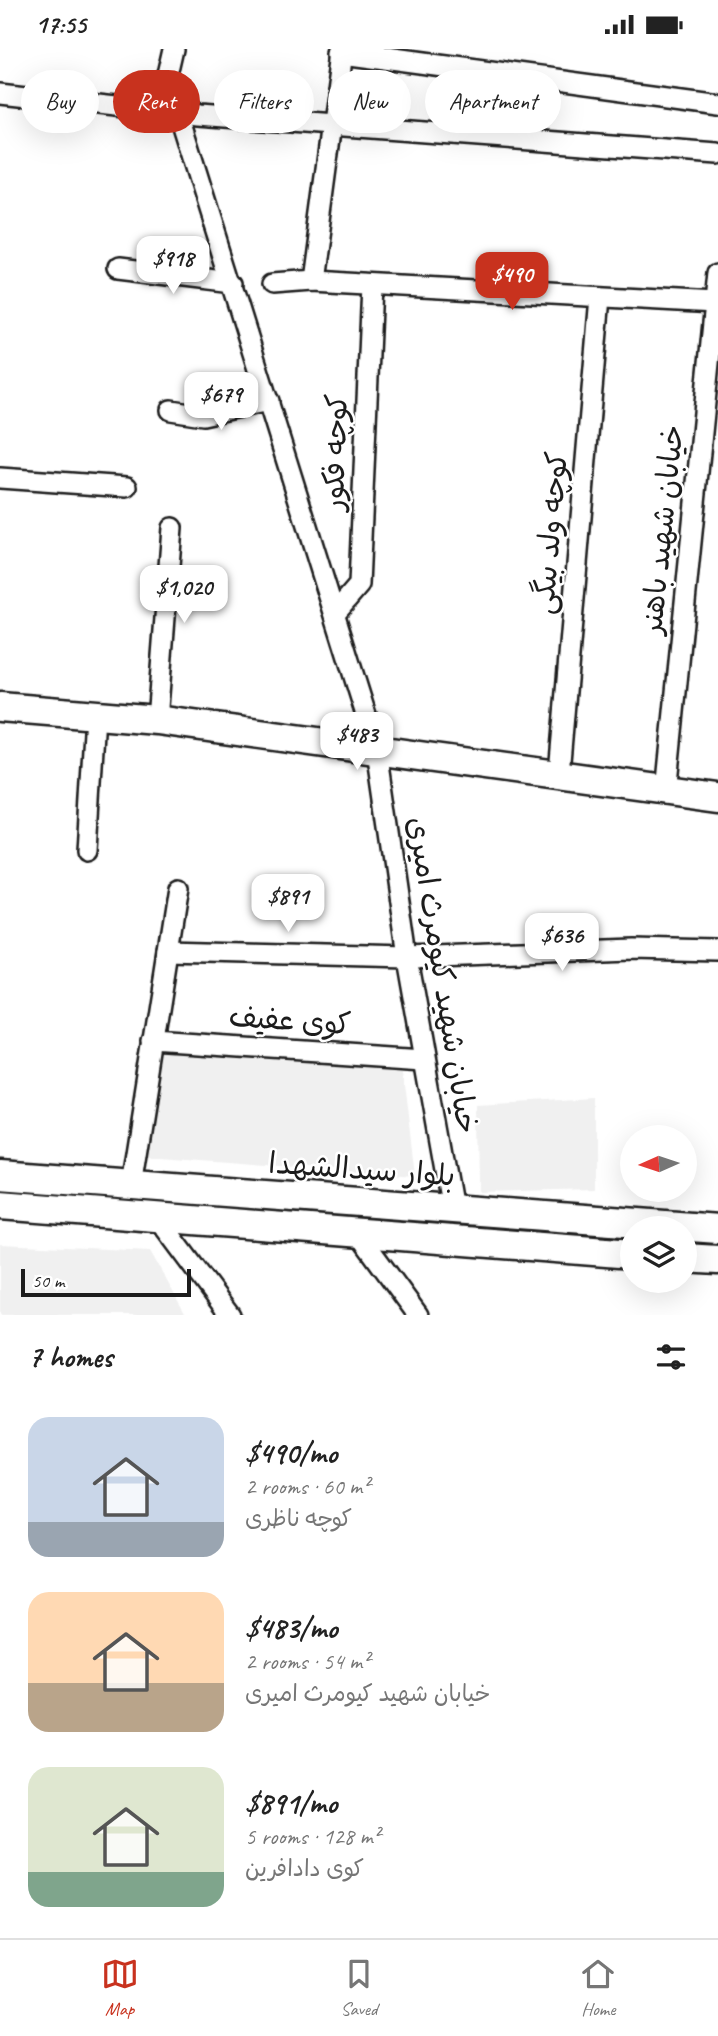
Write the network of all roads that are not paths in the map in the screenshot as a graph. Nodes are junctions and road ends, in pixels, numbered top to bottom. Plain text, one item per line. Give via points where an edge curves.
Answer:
1 (174, 49) edge
2 (342, 51) edge
3 (172, 70) edge
4 (339, 70) edge
5 (0, 93) edge
6 (718, 103) edge
7 (113, 106) edge
8 (200, 115) edge
9 (328, 126) edge
10 (411, 132) edge
11 (177, 133) edge
12 (329, 133) edge
13 (718, 154) edge
14 (118, 269) dead end
15 (718, 273) edge
16 (311, 282) junction
17 (233, 283) junction
18 (272, 284) dead end
19 (372, 285) junction
20 (600, 297) junction
21 (715, 303) junction
22 (269, 401) junction
23 (171, 410) dead end
24 (0, 478) edge
25 (127, 487) dead end
26 (172, 528) dead end
27 (335, 613) junction
28 (0, 707) edge
29 (95, 715) junction
30 (157, 720) junction
31 (377, 750) junction
32 (559, 773) junction
33 (666, 792) junction
34 (718, 797) edge
35 (88, 850) dead end
36 (178, 888) dead end
37 (168, 951) junction
38 (718, 951) edge
39 (407, 957) junction
40 (153, 1041) junction
41 (424, 1059) junction
42 (0, 1175) edge
43 (131, 1185) junction
44 (0, 1205) edge
45 (452, 1209) junction
46 (157, 1217) junction
47 (718, 1229) edge
48 (358, 1233) junction
49 (620, 1253) edge
50 (697, 1259) edge
51 (718, 1260) edge
52 (230, 1315) edge
53 (418, 1315) edge

1 - 3 street
2 - 4 street
2 - 6 street
5 - 7 street
8 - 9 street
10 - 13 street
11 - 17 street, خیابان شهید کیومرث امیری
12 - 16 street
14 - 17 street
15 - 21 street, خیابان شهید باهنر
16 - 18 street
16 - 19 street
17 - 22 street, خیابان شهید کیومرث امیری
19 - 20 street
19 - 27 street, کوچه فکور via 359,585
20 - 21 street
20 - 32 street, کوچه ولد بیگی
21 - 33 street, خیابان شهید باهنر
22 - 23 street via 203,415
22 - 27 street, خیابان شهید کیومرث امیری
24 - 25 street
26 - 30 street
27 - 31 street, خیابان شهید کیومرث امیری
28 - 29 street
29 - 30 street
29 - 35 street
30 - 31 street
31 - 32 street
31 - 39 street, خیابان شهید کیومرث امیری
32 - 33 street
33 - 34 street
36 - 37 street
37 - 39 street
37 - 40 street
38 - 39 street via 631,949
39 - 41 street, خیابان شهید کیومرث امیری
40 - 41 street, کوی عفیف
40 - 43 street
41 - 45 street, خیابان شهید کیومرث امیری
42 - 43 street, بلوار سیدالشهدا
43 - 45 street, بلوار سیدالشهدا
44 - 46 street
45 - 47 street, بلوار سیدالشهدا
46 - 48 street
46 - 52 street
48 - 49 street
48 - 53 street
50 - 51 street

